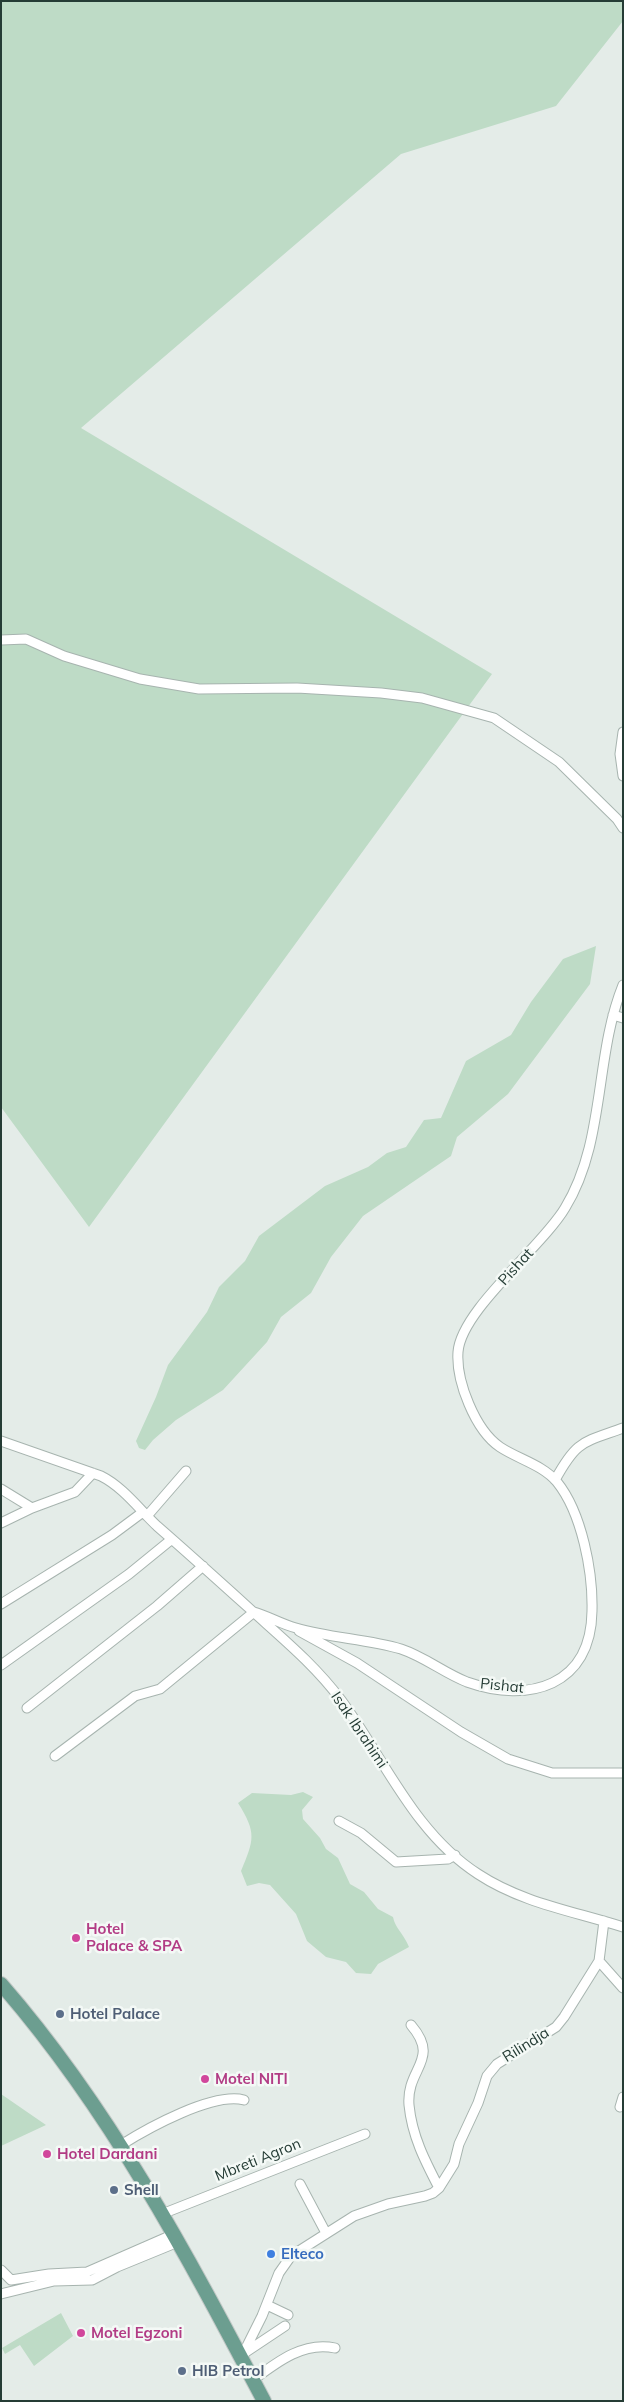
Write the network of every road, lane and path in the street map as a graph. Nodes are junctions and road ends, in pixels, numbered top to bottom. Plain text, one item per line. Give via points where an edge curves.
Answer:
1 (1, 640) edge
2 (623, 732) edge
3 (623, 776) edge
4 (623, 828) edge
5 (623, 985) edge
6 (613, 1015) junction
7 (623, 1018) edge
8 (623, 1428) edge
9 (1, 1441) edge
10 (186, 1471) dead end
11 (93, 1473) junction
12 (555, 1480) junction
13 (1, 1489) edge
14 (32, 1508) junction
15 (145, 1514) junction
16 (1, 1523) edge
17 (172, 1539) junction
18 (203, 1566) junction
19 (1, 1604) edge
20 (254, 1612) junction
21 (295, 1628) junction
22 (1, 1665) edge
23 (27, 1708) dead end
24 (55, 1756) dead end
25 (623, 1773) edge
26 (339, 1821) dead end
27 (455, 1855) junction
28 (604, 1921) junction
29 (623, 1927) edge
30 (598, 1961) junction
31 (1, 1984) edge
32 (623, 1988) edge
33 (411, 2025) dead end
34 (623, 2097) edge
35 (244, 2100) dead end
36 (620, 2107) dead end
37 (365, 2134) dead end
38 (121, 2145) junction
39 (300, 2184) dead end
40 (439, 2188) junction
41 (162, 2214) junction
42 (326, 2233) junction
43 (176, 2238) junction
44 (1, 2270) edge
45 (1, 2294) edge
46 (267, 2305) junction
47 (288, 2315) dead end
48 (285, 2326) dead end
49 (336, 2348) dead end
50 (244, 2355) junction
51 (253, 2380) junction
52 (264, 2401) edge

1 - 4 street via 26,639 64,656 140,679 199,689 297,688 381,693 422,698 494,718 559,762
2 - 3 street via 620,754
5 - 6 street, Pishat
6 - 7 street
6 - 12 street, Pishat via 593,1129 576,1187 549,1231 470,1320 458,1351 463,1385 484,1432 500,1447
8 - 12 street via 580,1445 568,1456
9 - 11 street, Isak Ibrahimi
10 - 15 street
11 - 14 street via 75,1492
11 - 15 street, Isak Ibrahimi via 116,1485
12 - 21 street, Pishat via 568,1499 577,1522 592,1589 592,1621 587,1647 573,1670 564,1677 530,1690 488,1687 449,1674 401,1649
13 - 14 street
14 - 16 street
15 - 17 street, Isak Ibrahimi
15 - 19 street
17 - 18 street, Isak Ibrahimi
17 - 22 street via 129,1574
18 - 20 street, Isak Ibrahimi
18 - 23 street
20 - 21 street, Pishat
20 - 24 street via 160,1689 135,1696
20 - 27 street, Isak Ibrahimi via 326,1682 357,1722 411,1808
21 - 25 street, Pishat via 357,1663 508,1759 552,1773
26 - 27 street via 361,1832 396,1862
27 - 28 street, Isak Ibrahimi via 477,1874 508,1891 557,1909
28 - 29 street, Isak Ibrahimi
28 - 30 street, Rilindja
30 - 32 street
30 - 40 street, Rilindja via 556,2027 491,2069 459,2144 451,2172
31 - 38 main road via 65,2064
33 - 40 street via 425,2052 411,2084 409,2106 420,2152
34 - 36 street
35 - 38 street via 216,2100 164,2121
37 - 41 street, Mbreti Agron
38 - 41 main road
39 - 42 street
40 - 42 street via 425,2196 370,2209
41 - 43 main road
42 - 46 street via 285,2263
43 - 44 street via 87,2272 11,2280
43 - 45 street via 92,2280 54,2281
43 - 50 main road
46 - 47 street
46 - 50 street
48 - 50 street
49 - 51 street via 323,2345 304,2349
50 - 51 main road
51 - 52 main road

